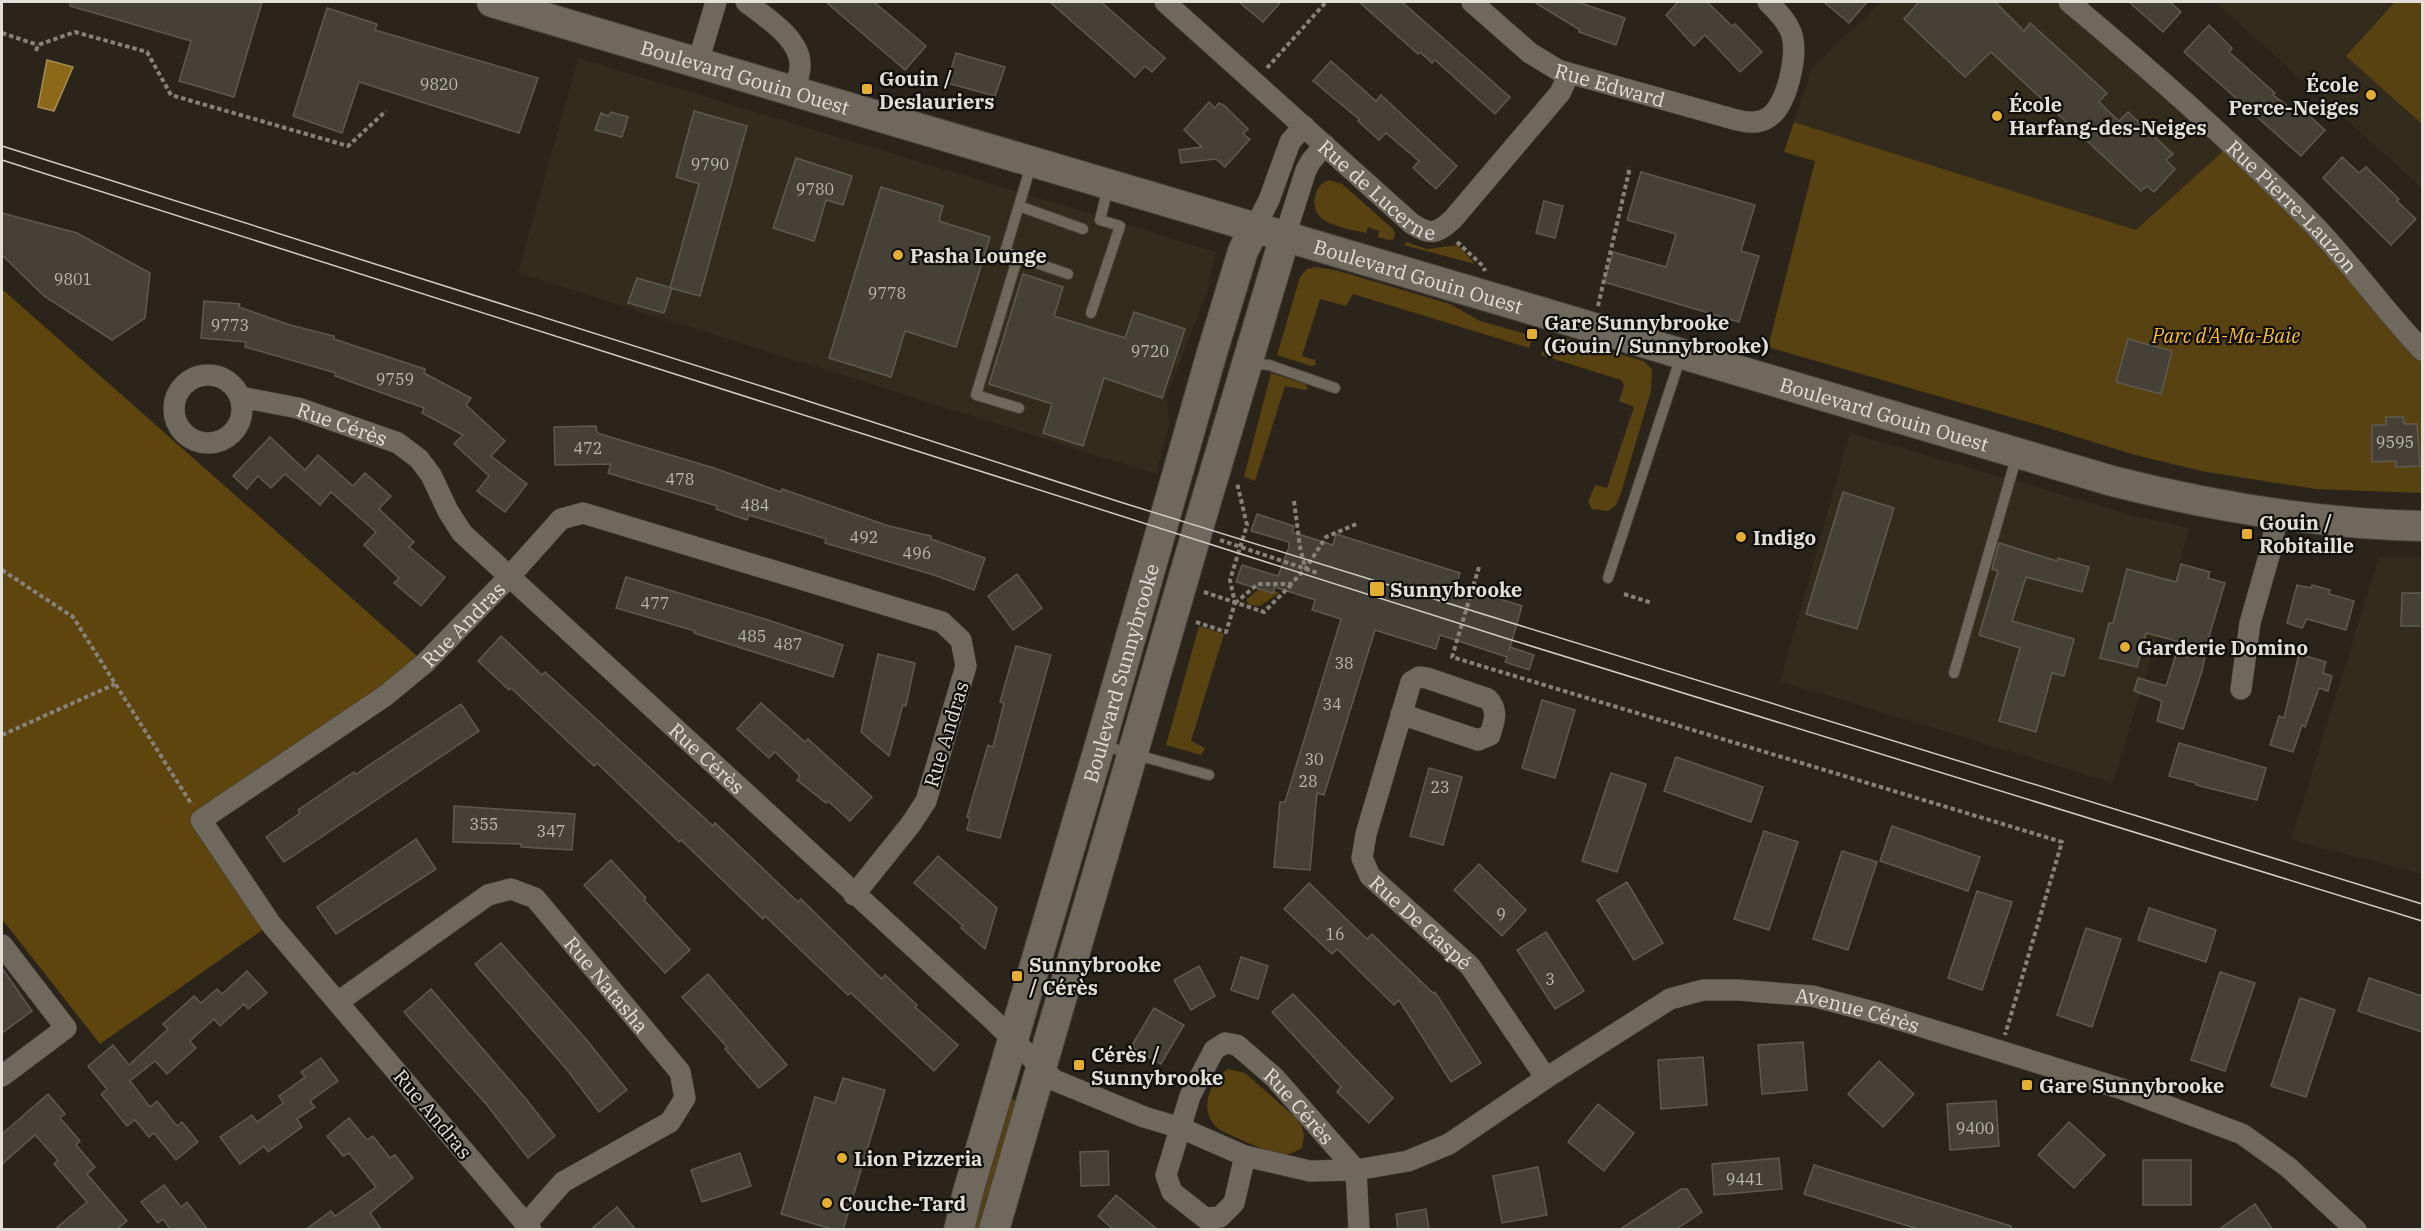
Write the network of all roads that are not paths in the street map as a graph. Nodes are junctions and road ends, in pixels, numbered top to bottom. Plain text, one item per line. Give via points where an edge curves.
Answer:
1 (492, 2) edge
2 (716, 2) edge
3 (746, 2) edge
4 (1165, 2) edge
5 (1472, 2) edge
6 (1768, 2) edge
7 (2069, 2) edge
8 (698, 62) junction
9 (1569, 74) junction
10 (794, 90) junction
11 (1304, 126) junction
12 (1325, 145) junction
13 (1032, 162) junction
14 (1109, 184) junction
15 (1019, 206) junction
16 (1255, 227) junction
17 (1083, 229) dead end
18 (1285, 236) junction
19 (1018, 256) junction
20 (1068, 274) dead end
21 (1091, 313) dead end
22 (2422, 350) edge
23 (1682, 353) junction
24 (1248, 363) junction
25 (1335, 388) dead end
26 (240, 397) dead end
27 (1019, 408) dead end
28 (2018, 452) junction
29 (2277, 515) junction
30 (2422, 526) edge
31 (509, 577) junction
32 (1608, 578) dead end
33 (1954, 673) dead end
34 (2241, 689) dead end
35 (1401, 714) dead end
36 (1101, 745) junction
37 (1132, 754) junction
38 (1209, 775) dead end
39 (854, 895) junction
40 (2, 945) edge
41 (338, 1002) junction
42 (1013, 1042) junction
43 (1041, 1069) junction
44 (2, 1076) edge
45 (1546, 1078) junction
46 (1181, 1128) junction
47 (1245, 1155) junction
48 (1356, 1170) junction
49 (529, 1227) edge
50 (959, 1230) edge
51 (994, 1230) edge
52 (1359, 1230) edge
53 (2356, 1230) edge

1 - 8 street, Boulevard Gouin Ouest
2 - 8 street
3 - 10 street via 796,48 800,66
4 - 11 street, Rue de Lucerne
5 - 9 street, Rue Edward via 1530,53
6 - 9 street, Rue Edward via 1786,23 1794,47 1783,98 1779,109 1769,118 1754,122 1733,119
7 - 22 street, Rue Pierre-Lauzon via 2236,147 2314,225
8 - 10 street, Boulevard Gouin Ouest
9 - 12 street, Rue de Lucerne via 1564,87 1510,152 1444,229 1438,231 1426,231 1411,223
10 - 13 street, Boulevard Gouin Ouest
11 - 12 street, Rue de Lucerne
11 - 16 street, Boulevard Sunnybrooke via 1290,142
12 - 18 street, Boulevard Sunnybrooke via 1306,170
13 - 14 street, Boulevard Gouin Ouest
13 - 15 lane
14 - 16 street, Boulevard Gouin Ouest
14 - 21 lane via 1100,220 1120,226
15 - 17 lane
15 - 19 lane via 1005,252
16 - 18 street, Boulevard Gouin Ouest
16 - 36 street, Boulevard Sunnybrooke via 1243,250 1216,338
18 - 23 street, Boulevard Gouin Ouest
18 - 24 street, Boulevard Sunnybrooke
19 - 20 lane
19 - 27 lane via 976,395
23 - 28 street, Boulevard Gouin Ouest
23 - 32 lane
24 - 25 lane via 1269,365
24 - 37 street, Boulevard Sunnybrooke
26 - 31 street, Rue Cérès via 298,408 398,443 419,459 431,475 462,533
28 - 29 street, Boulevard Gouin Ouest via 2171,496
28 - 33 lane
29 - 30 street, Boulevard Gouin Ouest
29 - 34 street via 2250,623
31 - 39 street, Rue Cérès
31 - 39 street, Rue Andras via 561,519 583,513 942,622 961,640 966,666 926,801
31 - 41 street, Rue Andras via 425,663 385,696 201,820 271,924
35 - 45 street, Rue De Gaspé via 1362,858 1370,876 1470,966
36 - 37 lane
36 - 42 street, Boulevard Sunnybrooke
37 - 38 lane
37 - 43 street, Boulevard Sunnybrooke
39 - 42 street, Rue Cérès
40 - 44 street via 66,1028
41 - 49 street, Rue Andras
41 - 49 street, Rue Natasha via 488,895 511,889 535,898 680,1072 685,1098 670,1122 563,1182
42 - 43 street, Rue Cérès
42 - 50 street, Boulevard Sunnybrooke
43 - 46 street, Rue Cérès via 1060,1083 1144,1118
43 - 51 street, Boulevard Sunnybrooke
45 - 48 street, Avenue Cérès via 1449,1144 1408,1161
45 - 53 street, Avenue Cérès via 1671,999 1702,990 1812,996 2122,1089 2242,1134 2288,1167
46 - 47 street, Rue Cérès
46 - 47 street, Rue Cérès via 1166,1174 1172,1192 1205,1218 1220,1217 1234,1203
46 - 48 street, Rue Cérès via 1190,1096 1214,1050 1225,1043 1237,1045 1274,1077
47 - 48 street, Rue Cérès via 1310,1171
48 - 52 street

